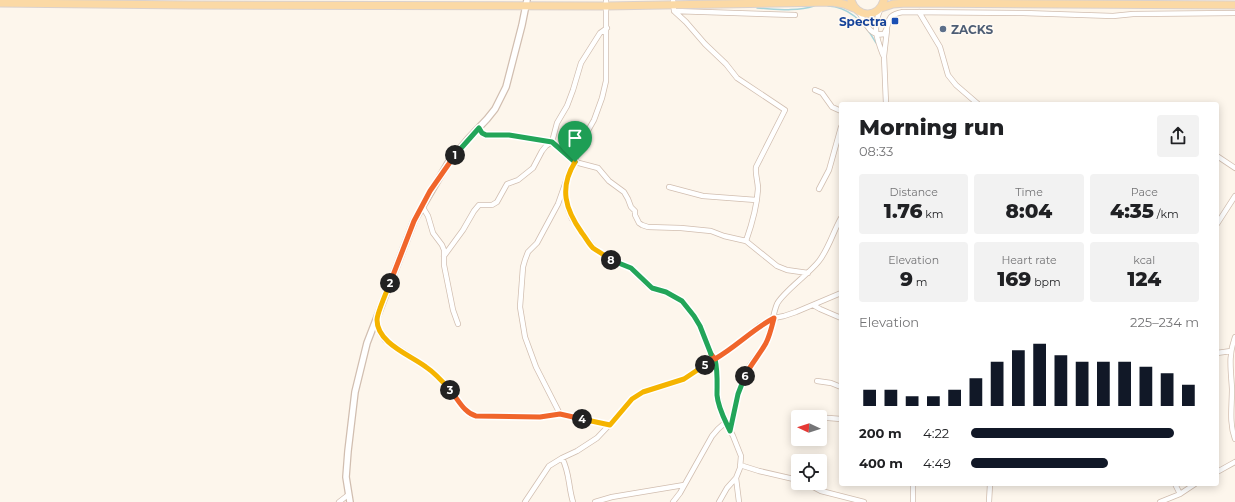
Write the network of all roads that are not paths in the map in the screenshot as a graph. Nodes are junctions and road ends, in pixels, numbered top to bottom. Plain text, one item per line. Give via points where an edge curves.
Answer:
1 (851, 0) edge
2 (884, 0) edge
3 (0, 3) edge
4 (526, 3) edge
5 (606, 3) edge
6 (1235, 4) edge
7 (674, 5) edge
8 (880, 8) junction
9 (857, 10) junction
10 (919, 12) junction
11 (1235, 13) edge
12 (795, 15) dead end
13 (607, 28) junction
14 (887, 30) junction
15 (876, 35) junction
16 (884, 56) junction
17 (815, 90) dead end
18 (886, 102) edge
19 (976, 102) edge
20 (839, 110) edge
21 (479, 128) junction
22 (839, 134) edge
23 (552, 142) junction
24 (1219, 157) edge
25 (575, 162) junction
26 (1235, 168) edge
27 (565, 187) junction
28 (669, 187) dead end
29 (819, 189) dead end
30 (1235, 196) edge
31 (756, 200) junction
32 (422, 206) junction
33 (1219, 221) edge
34 (839, 222) edge
35 (746, 241) junction
36 (444, 256) junction
37 (808, 273) junction
38 (839, 295) edge
39 (813, 305) junction
40 (839, 317) edge
41 (774, 318) junction
42 (377, 320) junction
43 (458, 324) dead end
44 (1235, 337) edge
45 (1219, 352) edge
46 (1232, 353) edge
47 (715, 359) junction
48 (817, 381) dead end
49 (839, 386) edge
50 (1233, 389) edge
51 (560, 414) junction
52 (827, 418) edge
53 (839, 419) edge
54 (726, 422) junction
55 (610, 425) junction
56 (730, 431) junction
57 (1235, 439) edge
58 (562, 458) junction
59 (1235, 462) edge
60 (740, 465) junction
61 (1219, 471) edge
62 (736, 478) junction
63 (791, 478) edge
64 (684, 485) junction
65 (913, 486) edge
66 (990, 486) edge
67 (1176, 486) edge
68 (1192, 486) edge
69 (819, 490) edge
70 (1180, 494) junction
71 (348, 495) junction
72 (339, 502) edge
73 (350, 502) edge
74 (524, 502) edge
75 (573, 502) edge
76 (595, 502) edge
77 (673, 502) edge
78 (720, 502) edge
79 (739, 502) edge
80 (864, 502) edge
81 (912, 502) edge
82 (989, 502) edge
83 (1160, 502) edge

1 - 9 main road
2 - 8 main road
3 - 4 main road
4 - 5 main road
4 - 21 street via 506,87 495,109
5 - 7 main road
5 - 13 street
6 - 8 main road via 906,3
7 - 9 main road via 832,2
7 - 12 street
7 - 31 street via 686,22 737,78 785,110 756,167
8 - 9 main road via 872,14
8 - 15 street via 876,20
9 - 15 street
10 - 11 street via 1106,16
10 - 14 street via 893,15 888,22
10 - 19 street via 940,47 948,75
13 - 23 street via 600,34 581,63
13 - 25 street via 606,81 602,98 594,120 578,148
14 - 15 street via 884,34
14 - 16 street
15 - 16 street
16 - 18 street
17 - 20 street via 822,93 832,107
21 - 23 street via 486,135
21 - 32 street via 448,163
22 - 29 street via 829,170
23 - 25 street
23 - 36 street via 542,151 533,168 518,180 507,184 497,202 492,205 479,205
24 - 26 street
25 - 27 street
25 - 35 street via 598,168 609,181 624,192 642,225 711,231
27 - 47 street via 570,214 590,244 613,261 631,268 652,288 682,301 700,326
27 - 51 street via 548,224 537,243 528,252 520,307 536,366
28 - 31 street via 703,196
30 - 33 street
31 - 35 street
32 - 36 street via 433,233 442,245
32 - 42 street
34 - 37 street via 819,262
35 - 37 street via 777,266
36 - 43 street via 453,310
37 - 41 street via 777,304
38 - 39 street
39 - 40 street
39 - 41 street
41 - 47 street
41 - 56 street via 766,343 742,381
42 - 51 street via 385,340 427,367 471,415 522,418
42 - 71 street via 367,343 355,392 346,477
44 - 46 street
45 - 46 street
46 - 50 street
47 - 54 street via 718,402
47 - 55 street via 684,379 643,392 632,399
48 - 49 street
50 - 57 street via 1231,426
51 - 55 street
52 - 53 street
54 - 56 street
54 - 64 street via 712,436
55 - 58 street via 590,444
56 - 60 street via 741,456
58 - 74 street via 549,466
58 - 75 street via 568,472
59 - 61 street
60 - 62 street
60 - 63 street via 759,472
62 - 78 street
62 - 79 street
64 - 76 street
64 - 77 street
65 - 81 street
66 - 82 street
67 - 70 street
68 - 70 street
69 - 80 street
70 - 83 street
71 - 72 street
71 - 73 street

